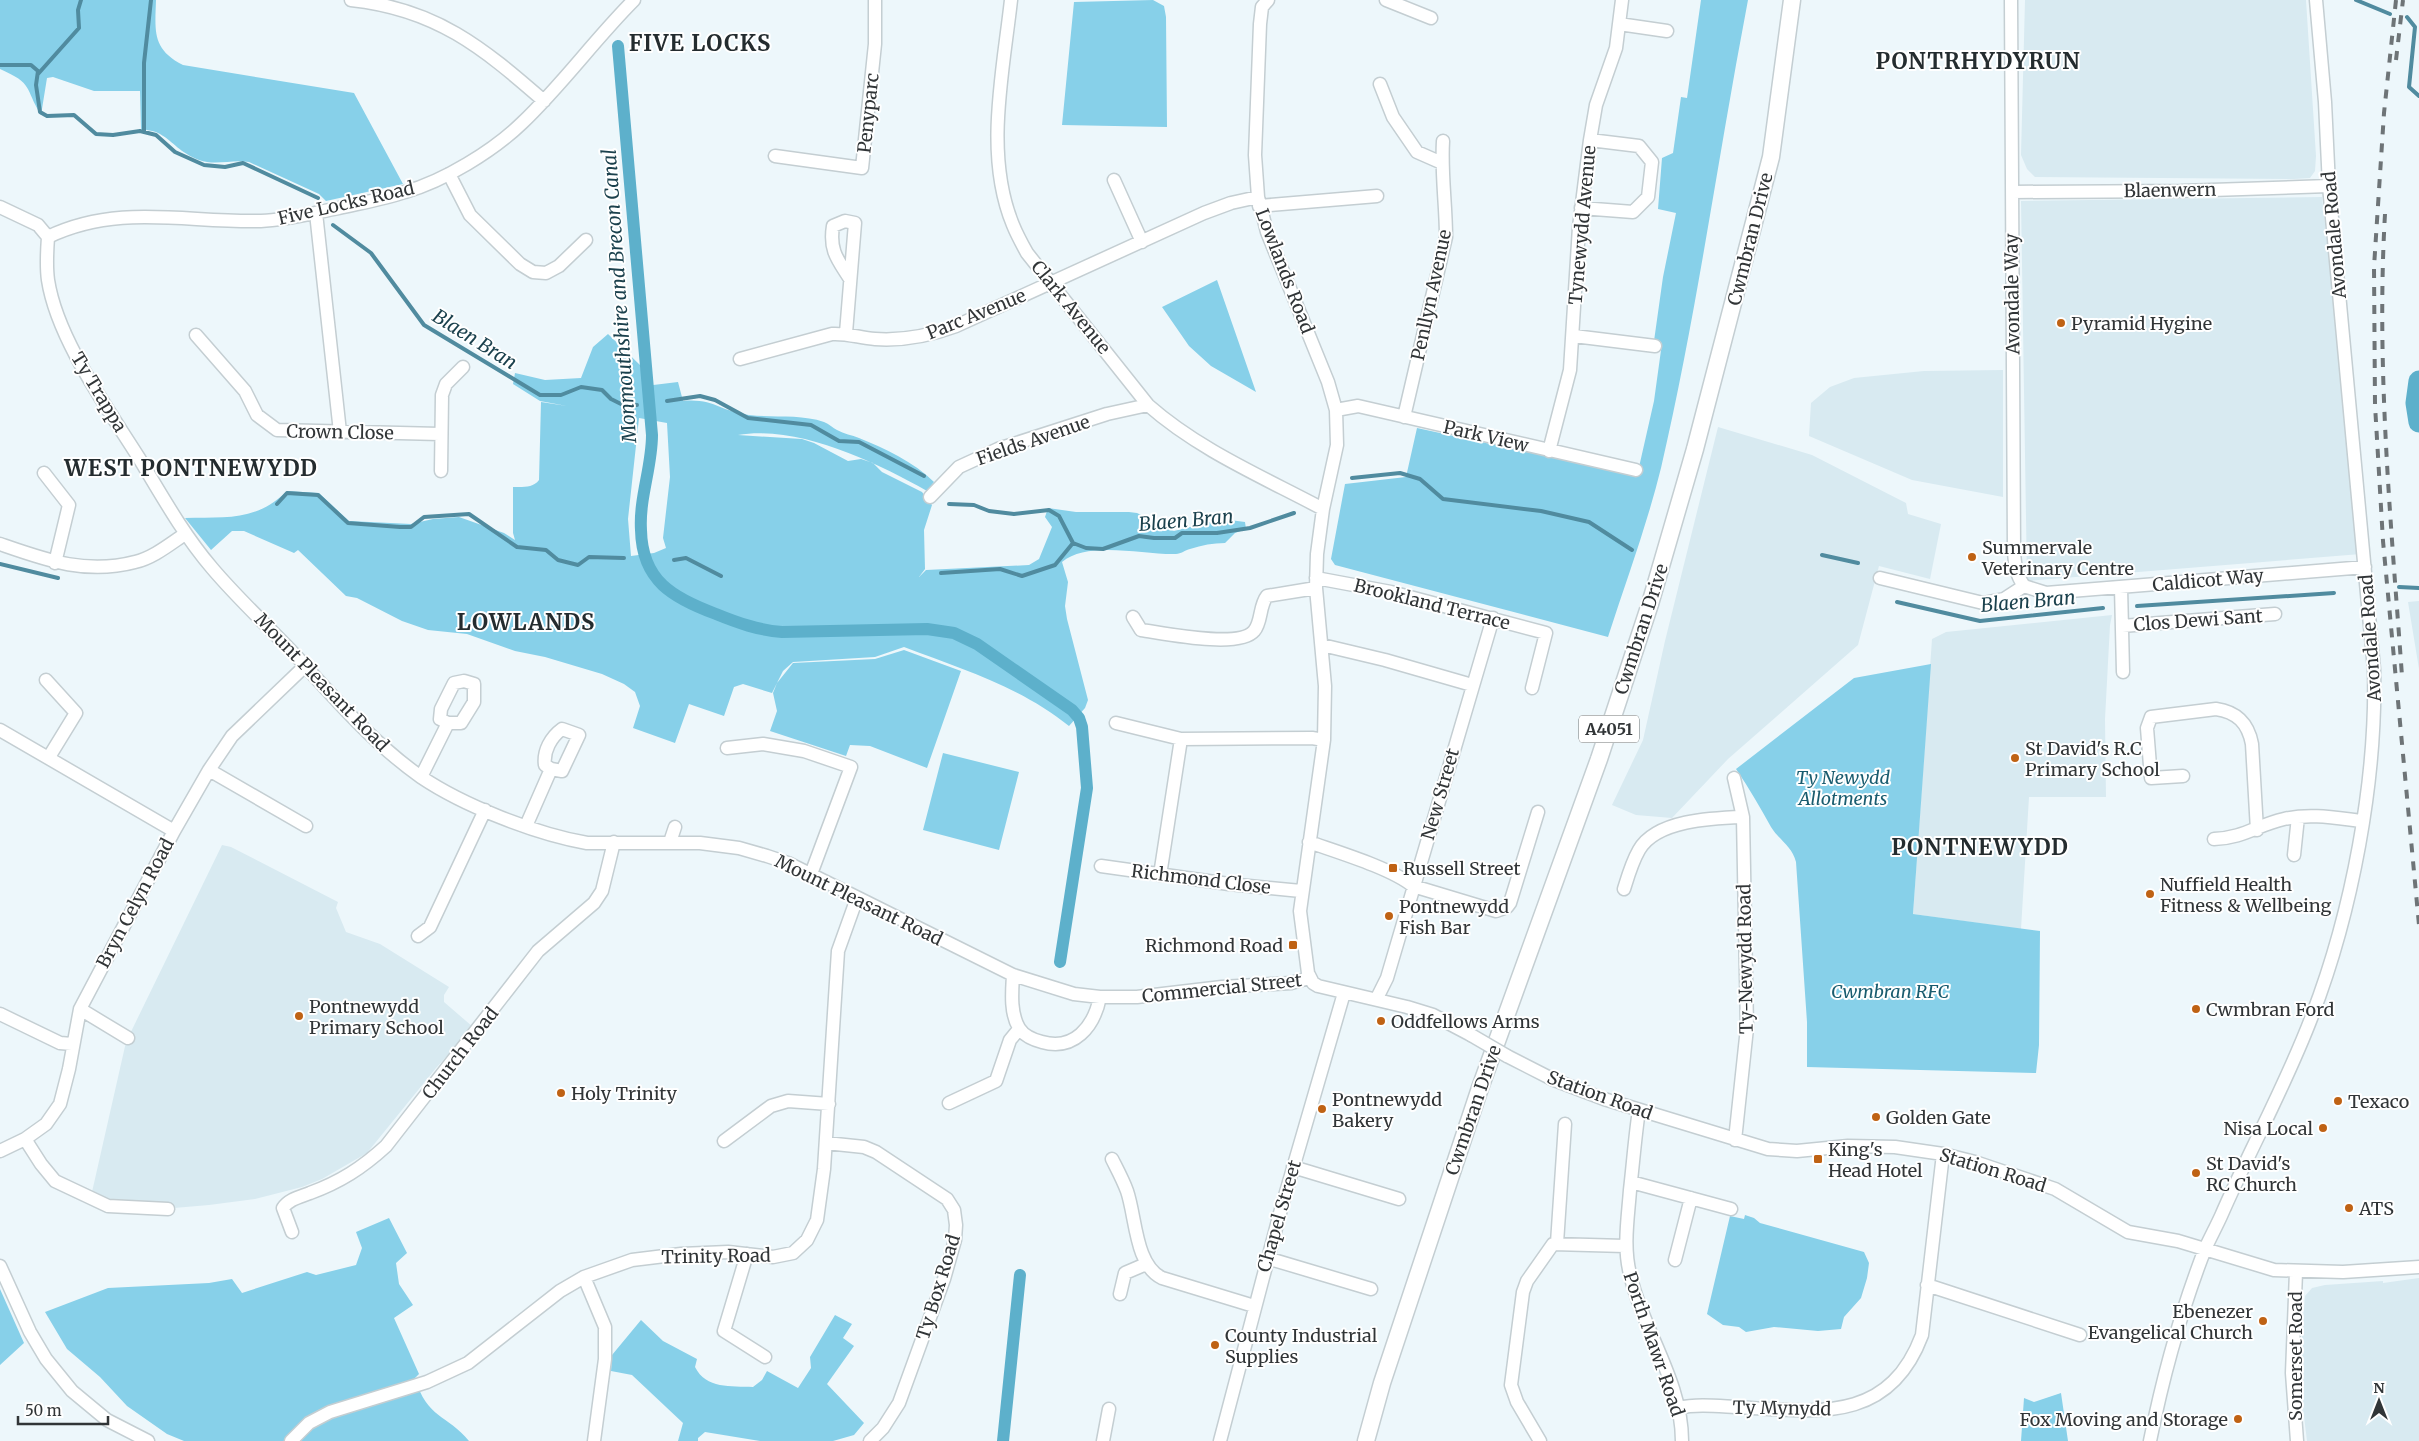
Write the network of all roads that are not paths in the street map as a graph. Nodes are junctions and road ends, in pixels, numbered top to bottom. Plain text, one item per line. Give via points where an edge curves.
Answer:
1 (351, 0) edge
2 (875, 0) edge
3 (1011, 0) edge
4 (1268, 0) edge
5 (1386, 0) edge
6 (1622, 0) edge
7 (1792, 0) edge
8 (2011, 0) edge
9 (2316, 0) edge
10 (629, 2) edge
11 (1432, 18) dead end
12 (1619, 24) junction
13 (1666, 31) dead end
14 (1380, 84) dead end
15 (544, 101) junction
16 (1590, 140) junction
17 (1444, 141) dead end
18 (774, 156) dead end
19 (1442, 164) junction
20 (449, 174) junction
21 (1114, 180) dead end
22 (2329, 186) junction
23 (2012, 192) junction
24 (1377, 196) dead end
25 (1258, 202) junction
26 (0, 207) edge
27 (1581, 208) junction
28 (316, 213) junction
29 (48, 237) junction
30 (586, 240) dead end
31 (1142, 242) junction
32 (850, 279) dead end
33 (1050, 283) junction
34 (846, 333) junction
35 (196, 335) dead end
36 (1574, 336) junction
37 (1654, 346) dead end
38 (740, 359) dead end
39 (463, 366) dead end
40 (1148, 405) junction
41 (1336, 410) junction
42 (1404, 417) junction
43 (340, 432) junction
44 (440, 434) junction
45 (1549, 450) junction
46 (1636, 470) dead end
47 (441, 471) dead end
48 (44, 473) dead end
49 (930, 497) dead end
50 (1323, 509) junction
51 (185, 534) junction
52 (0, 544) edge
53 (54, 563) junction
54 (2365, 567) junction
55 (1880, 578) dead end
56 (1316, 583) junction
57 (2024, 586) junction
58 (2121, 587) junction
59 (2274, 614) dead end
60 (1133, 617) dead end
61 (1493, 618) junction
62 (2122, 626) junction
63 (1322, 645) junction
64 (305, 666) junction
65 (2123, 672) dead end
66 (46, 680) dead end
67 (1472, 685) junction
68 (1532, 688) dead end
69 (448, 723) dead end
70 (1116, 723) dead end
71 (0, 730) edge
72 (1181, 739) junction
73 (1324, 740) junction
74 (727, 748) dead end
75 (49, 757) junction
76 (551, 769) dead end
77 (209, 770) junction
78 (2184, 776) dead end
79 (422, 777) junction
80 (1734, 778) dead end
81 (485, 810) junction
82 (1538, 812) dead end
83 (1742, 816) junction
84 (2298, 816) junction
85 (2362, 821) junction
86 (306, 826) dead end
87 (526, 826) junction
88 (675, 827) dead end
89 (2257, 830) junction
90 (174, 831) junction
91 (2214, 839) dead end
92 (614, 842) junction
93 (670, 842) junction
94 (1309, 842) junction
95 (2294, 855) dead end
96 (1101, 866) dead end
97 (811, 874) junction
98 (1160, 875) junction
99 (1412, 886) junction
100 (1624, 889) dead end
101 (1301, 891) junction
102 (857, 898) junction
103 (418, 936) dead end
104 (1013, 975) junction
105 (1309, 978) junction
106 (1344, 993) junction
107 (1100, 997) junction
108 (1377, 998) junction
109 (80, 1009) junction
110 (0, 1014) edge
111 (1019, 1029) junction
112 (128, 1038) dead end
113 (72, 1044) junction
114 (1507, 1056) joint
115 (949, 1103) dead end
116 (829, 1104) junction
117 (1639, 1110) junction
118 (1565, 1124) dead end
119 (25, 1139) junction
120 (1735, 1140) junction
121 (724, 1141) dead end
122 (826, 1143) junction
123 (0, 1151) edge
124 (1943, 1154) junction
125 (1112, 1159) dead end
126 (1293, 1167) junction
127 (1631, 1182) junction
128 (1690, 1198) junction
129 (1399, 1199) dead end
130 (1731, 1209) dead end
131 (168, 1210) dead end
132 (292, 1232) dead end
133 (1557, 1244) junction
134 (1626, 1246) junction
135 (2206, 1248) junction
136 (747, 1254) junction
137 (1267, 1258) junction
138 (1675, 1260) dead end
139 (1146, 1264) junction
140 (0, 1266) edge
141 (2419, 1267) edge
142 (2296, 1272) junction
143 (584, 1277) junction
144 (1928, 1286) junction
145 (1371, 1289) dead end
146 (1120, 1294) dead end
147 (1254, 1306) junction
148 (2080, 1335) dead end
149 (765, 1357) dead end
150 (1678, 1408) junction
151 (1109, 1409) dead end
152 (148, 1441) edge
153 (291, 1441) edge
154 (594, 1441) edge
155 (870, 1441) edge
156 (1103, 1441) edge
157 (1220, 1441) edge
158 (1366, 1441) edge
159 (1540, 1441) edge
160 (1682, 1441) edge
161 (2150, 1441) edge
162 (2297, 1441) edge

1 - 15 street via 410,11 452,29 488,53
2 - 18 street, Penyparc via 876,44 862,168
3 - 33 street, Clark Avenue via 997,153 1013,225 1027,253
4 - 25 street, Lowlands Road via 1262,8 1260,24 1255,155
5 - 11 street
6 - 12 street, Tynewydd Avenue
7 - 158 main road, Cwmbran Drive / A4051 via 1771,157 1695,449 1650,604 1480,1088 1382,1383
8 - 23 street, Avondale Way
9 - 22 street, Avondale Road
10 - 15 street, Five Locks Road
12 - 13 street
12 - 16 street, Tynewydd Avenue via 1616,48 1596,105
14 - 19 street via 1393,118 1417,152
15 - 20 street, Five Locks Road via 488,150
16 - 27 street, Tynewydd Avenue
16 - 27 street via 1639,146 1652,162 1648,198 1633,212
17 - 19 street, Penllyn Avenue
19 - 42 street, Penllyn Avenue via 1446,237
20 - 28 street, Five Locks Road via 406,192
20 - 30 street via 470,215 520,264 533,272 546,273 559,266
21 - 31 street
22 - 23 street, Blaenwern
22 - 54 street, Avondale Road
23 - 57 street, Avondale Way via 2014,552 2017,572
24 - 25 street, Parc Avenue
25 - 31 street, Parc Avenue via 1231,203
25 - 41 street, Lowlands Road
26 - 29 street via 38,225
27 - 36 street, Tynewydd Avenue
28 - 29 street, Five Locks Road via 261,220 116,216 67,228
28 - 43 street
29 - 51 street, Ty Trappa via 48,281 63,329 84,371
31 - 33 street, Parc Avenue
32 - 34 street
33 - 34 street, Parc Avenue via 933,335 908,340 874,339
33 - 40 street, Clark Avenue
34 - 38 street, Parc Avenue
35 - 43 street, Crown Close via 245,391 257,415 277,430
36 - 37 street
36 - 45 street, Tynewydd Avenue via 1570,370
39 - 44 street via 446,384 442,395
40 - 49 street, Fields Avenue via 1107,414 998,449 959,467
40 - 50 street, Clark Avenue via 1181,432
41 - 42 street, Park View via 1358,406
41 - 50 street, Lowlands Road via 1337,445
42 - 45 street, Park View
43 - 44 street, Crown Close
44 - 47 street
45 - 46 street, Park View
48 - 53 street via 69,505
50 - 56 street
51 - 53 street via 157,553 136,562 82,568
51 - 64 street, Mount Pleasant Road via 213,570
52 - 53 street
54 - 58 street, Caldicot Way
54 - 85 street, Avondale Road via 2375,698
55 - 57 street via 1982,603 2004,599
56 - 60 street, Brookland Terrace via 1267,596 1262,602 1256,630 1237,639 1141,630
56 - 61 street, Brookland Terrace via 1391,592
56 - 63 street
57 - 58 street, Caldicot Way via 2046,593
58 - 62 street
59 - 62 street, Clos Dewi Sant
61 - 67 street, New Street
61 - 68 street, Brookland Terrace via 1546,632
62 - 65 street
63 - 67 street
63 - 73 street
64 - 77 street, Bryn Celyn Road via 232,736
64 - 79 street, Mount Pleasant Road via 350,715
66 - 75 street via 76,713
67 - 99 street, New Street
69 - 79 street
70 - 72 street
71 - 75 street
72 - 73 street
72 - 98 street
73 - 94 street
74 - 97 street via 762,744 804,751 851,767
75 - 90 street
76 - 87 street
77 - 86 street
77 - 90 street, Bryn Celyn Road
78 - 89 street via 2151,778 2147,728 2151,717 2216,709 2241,719 2252,744
79 - 81 street, Mount Pleasant Road
80 - 83 street, Ty-Newydd Road
81 - 87 street, Mount Pleasant Road
81 - 103 street via 430,927
82 - 99 street via 1507,907 1502,910 1490,910
83 - 100 street via 1693,821 1653,835 1639,849
83 - 120 street, Ty-Newydd Road via 1747,1028
84 - 85 street
84 - 89 street
84 - 95 street
85 - 135 street, Avondale Road via 2340,930 2312,1016
87 - 92 street, Mount Pleasant Road via 569,840
88 - 93 street
89 - 91 street via 2242,836
90 - 109 street, Bryn Celyn Road
92 - 93 street, Mount Pleasant Road
92 - 132 street, Church Road via 602,890 594,903 538,951 386,1146 362,1168 287,1202 283,1208
93 - 97 street, Mount Pleasant Road via 739,848 788,863
94 - 99 street via 1363,862
94 - 101 street
96 - 98 street, Richmond Close
97 - 102 street, Mount Pleasant Road
98 - 101 street, Richmond Close
99 - 108 street, New Street via 1388,978
101 - 105 street via 1300,911
102 - 104 street, Mount Pleasant Road
102 - 116 street, Trinity Road via 838,951
104 - 107 street, Commercial Street via 1050,989
104 - 111 street via 1012,1003
105 - 106 street, Commercial Street via 1318,986
105 - 107 street, Commercial Street via 1277,985 1222,987 1137,997
106 - 108 street, Commercial Street
106 - 126 street, Chapel Street
107 - 111 street via 1095,1017 1083,1033 1070,1042 1056,1045 1037,1041
108 - 114 street, Commercial Street, bridge via 1433,1015
109 - 112 street
109 - 113 street, Bryn Celyn Road
110 - 113 street via 60,1042
111 - 115 street via 1010,1040 996,1081
113 - 119 street, Bryn Celyn Road via 70,1069 60,1104 46,1124
114 - 117 street, Station Road via 1554,1080
116 - 121 street via 788,1101 771,1106
116 - 122 street, Trinity Road
117 - 120 street, Station Road
117 - 127 street, Porth Mawr Road
118 - 133 street
119 - 123 street, Bryn Celyn Road
119 - 131 street via 56,1181 108,1206
120 - 124 street, Station Road via 1781,1151 1878,1146
122 - 136 street, Trinity Road via 817,1220 807,1240 793,1253 773,1257
122 - 155 street, Ty Box Road via 864,1147 876,1152 947,1198 954,1210 955,1240 944,1279 899,1403
124 - 135 street, Station Road via 2055,1189 2128,1232
124 - 144 street, Ty Mynydd
125 - 139 street via 1127,1190
126 - 129 street
126 - 137 street, Chapel Street
127 - 128 street
127 - 134 street, Porth Mawr Road
128 - 130 street
128 - 138 street
133 - 134 street
133 - 159 street via 1548,1250 1523,1292 1511,1385
134 - 150 street, Porth Mawr Road via 1630,1276
135 - 142 street, Station Road via 2254,1265
135 - 161 street, Avondale Road via 2166,1366
136 - 143 street, Trinity Road via 681,1254 632,1260
136 - 149 street via 724,1331
137 - 145 street
137 - 147 street, Chapel Street
139 - 146 street via 1125,1273
139 - 147 street via 1162,1278
140 - 152 street via 46,1360 72,1391 107,1420
141 - 142 street, Station Road
142 - 162 street, Somerset Road via 2292,1373
143 - 153 street, Trinity Road via 560,1291 468,1363 427,1382 330,1412 309,1422
143 - 154 street via 605,1327 605,1359
144 - 148 street
144 - 150 street, Ty Mynydd via 1922,1335 1911,1360 1892,1383 1868,1399 1838,1410 1824,1411 1707,1405
147 - 157 street, Chapel Street
150 - 160 street, Porth Mawr Road
151 - 156 street

